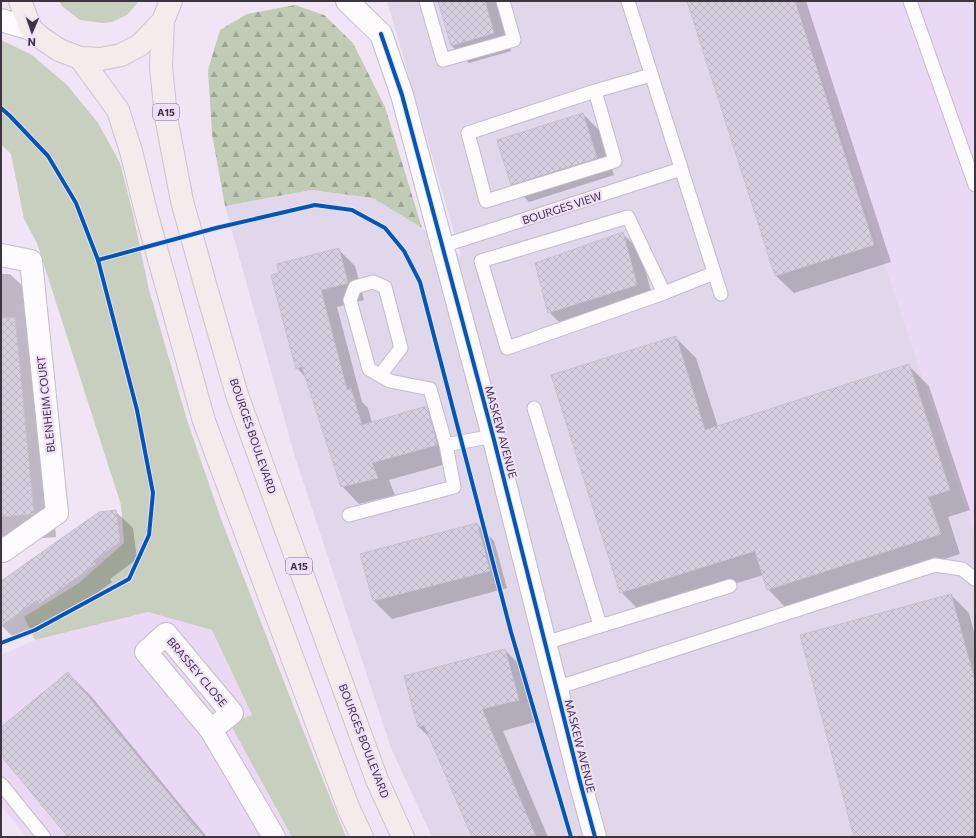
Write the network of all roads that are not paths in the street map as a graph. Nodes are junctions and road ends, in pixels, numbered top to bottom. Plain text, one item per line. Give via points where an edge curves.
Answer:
1 (20, 1) edge
2 (347, 1) edge
3 (426, 1) edge
4 (503, 1) edge
5 (628, 1) edge
6 (910, 1) edge
7 (171, 6) edge
8 (1, 20) edge
9 (31, 29) junction
10 (80, 58) junction
11 (651, 75) junction
12 (595, 91) junction
13 (681, 169) junction
14 (975, 185) edge
15 (442, 246) junction
16 (1, 255) edge
17 (714, 273) junction
18 (664, 293) junction
19 (721, 294) dead end
20 (380, 375) junction
21 (534, 408) dead end
22 (493, 436) junction
23 (446, 445) junction
24 (349, 515) dead end
25 (4, 551) dead end
26 (975, 579) edge
27 (730, 586) dead end
28 (600, 625) junction
29 (545, 643) junction
30 (556, 688) junction
31 (211, 730) dead end
32 (1, 784) edge
33 (44, 837) edge
34 (274, 837) edge
35 (362, 837) edge
36 (403, 837) edge
37 (596, 837) edge

1 - 9 main road
2 - 15 street, MASKEW AVENUE via 381,34 402,95
3 - 4 lane via 443,60 514,40
5 - 11 lane
6 - 14 lane
7 - 10 main road via 140,45 121,55 101,59
7 - 36 main road, BOURGES BOULEVARD / A15 via 161,67 166,117 182,201 206,291 237,395 377,780
8 - 9 street
9 - 10 main road via 59,50
10 - 35 main road via 118,110 204,421 348,807
11 - 12 lane
11 - 13 lane
12 - 12 lane via 614,161 486,201 468,134
13 - 15 lane, BOURGES VIEW
13 - 17 lane
15 - 22 street, MASKEW AVENUE
16 - 25 street, BLENHEIM COURT via 31,261 57,513
17 - 18 lane
17 - 19 lane
18 - 18 lane via 507,348 481,261 628,217
20 - 20 lane via 369,369 350,300 355,287 374,282 385,287 401,348
20 - 23 lane via 390,381 430,389
21 - 28 lane
22 - 23 lane
22 - 29 street, MASKEW AVENUE
23 - 24 lane via 454,487
26 - 30 lane via 962,569 935,565
27 - 28 lane
28 - 29 lane
29 - 30 street, MASKEW AVENUE
30 - 37 street, MASKEW AVENUE
31 - 34 street
32 - 33 lane

